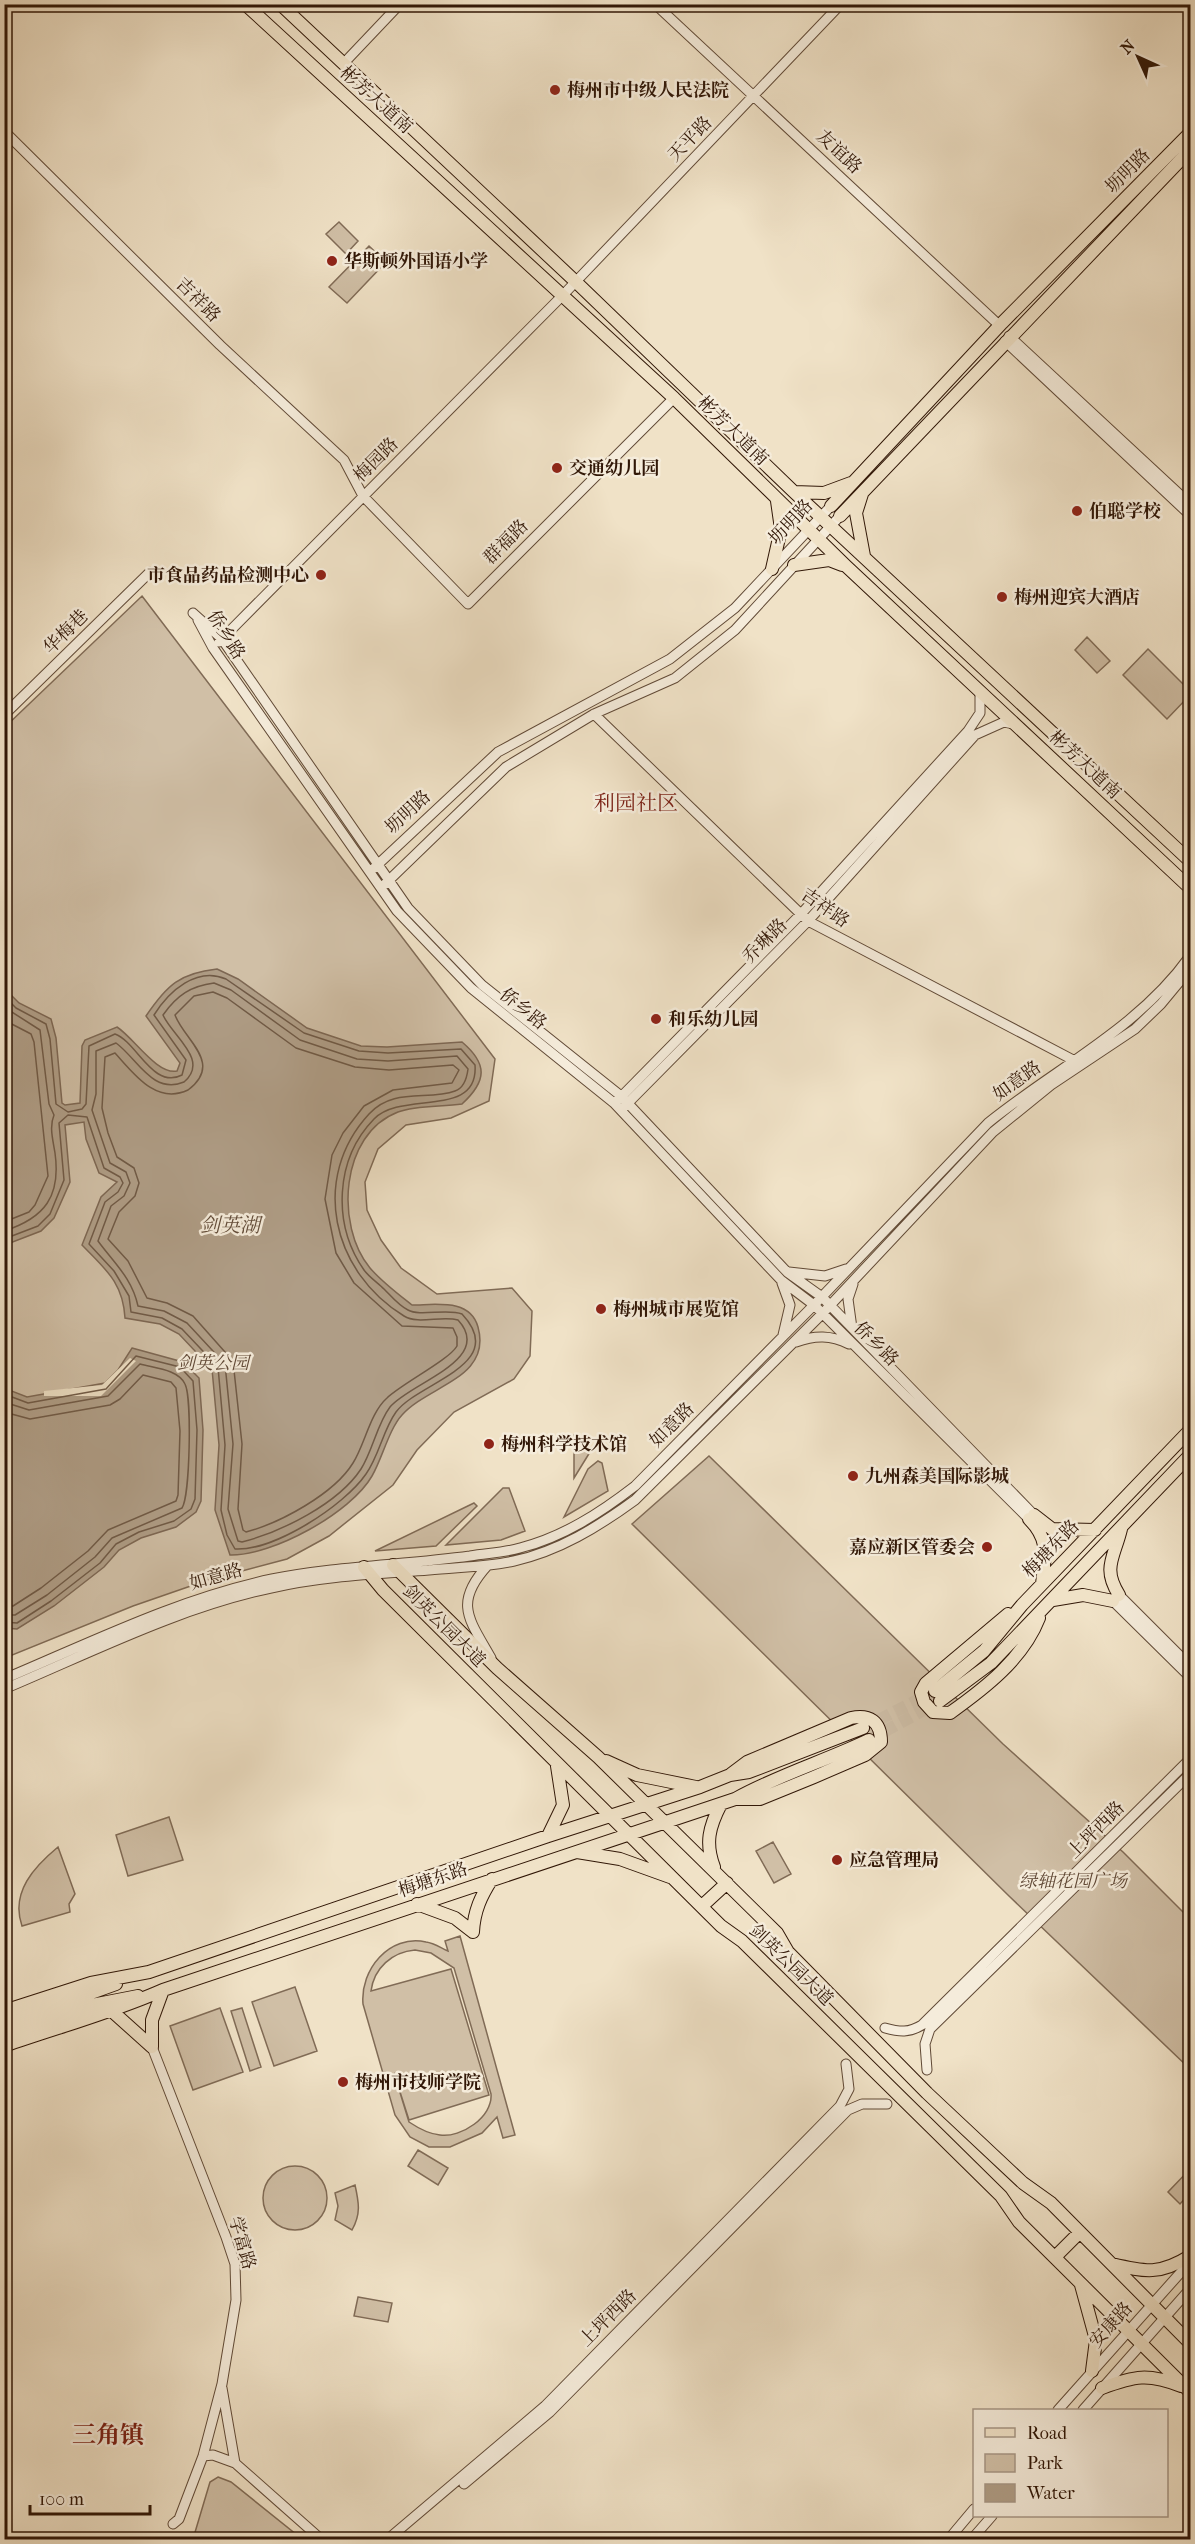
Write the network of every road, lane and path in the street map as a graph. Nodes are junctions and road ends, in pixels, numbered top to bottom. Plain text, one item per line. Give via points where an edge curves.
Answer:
1 (245, 4) edge
2 (280, 4) edge
3 (400, 4) edge
4 (655, 4) edge
5 (841, 4) edge
6 (344, 63) junction
7 (755, 96) junction
8 (4, 131) edge
9 (1191, 133) edge
10 (1191, 150) edge
11 (576, 282) junction
12 (563, 295) junction
13 (1000, 326) junction
14 (1007, 339) junction
15 (674, 398) junction
16 (858, 486) junction
17 (794, 492) junction
18 (363, 496) junction
19 (777, 500) junction
20 (1191, 504) edge
21 (831, 506) joint
22 (1191, 515) edge
23 (840, 516) joint
24 (825, 521) junction
25 (813, 534) junction
26 (864, 557) junction
27 (794, 565) junction
28 (846, 566) junction
29 (772, 568) junction
30 (150, 572) dead end
31 (222, 639) junction
32 (213, 648) junction
33 (980, 691) junction
34 (594, 714) junction
35 (4, 715) edge
36 (1016, 724) junction
37 (972, 733) junction
38 (1191, 861) edge
39 (377, 865) junction
40 (369, 873) junction
41 (389, 881) junction
42 (381, 888) junction
43 (1191, 888) edge
44 (804, 918) junction
45 (1191, 956) edge
46 (1191, 969) edge
47 (1078, 1063) junction
48 (621, 1103) junction
49 (851, 1266) junction
50 (784, 1276) junction
51 (856, 1278) junction
52 (822, 1297) junction
53 (814, 1305) junction
54 (830, 1306) junction
55 (822, 1314) junction
56 (852, 1328) junction
57 (782, 1338) junction
58 (791, 1344) junction
59 (855, 1347) junction
60 (1191, 1430) edge
61 (1191, 1455) edge
62 (1031, 1517) junction
63 (1121, 1528) junction
64 (1095, 1530) junction
65 (488, 1566) junction
66 (397, 1568) junction
67 (367, 1571) junction
68 (1042, 1584) junction
69 (1116, 1598) junction
70 (1053, 1600) junction
71 (1022, 1605) junction
72 (1042, 1611) junction
73 (1191, 1666) edge
74 (497, 1668) junction
75 (1191, 1677) edge
76 (4, 1679) edge
77 (4, 1689) edge
78 (863, 1728) tunnel mouth
79 (869, 1740) tunnel mouth
80 (598, 1757) junction
81 (1191, 1759) edge
82 (557, 1766) junction
83 (1191, 1774) edge
84 (730, 1775) junction
85 (700, 1787) junction
86 (735, 1799) junction
87 (646, 1804) junction
88 (721, 1804) junction
89 (610, 1816) junction
90 (665, 1822) junction
91 (628, 1834) junction
92 (548, 1836) junction
93 (573, 1851) junction
94 (715, 1871) junction
95 (674, 1878) junction
96 (492, 1879) junction
97 (727, 1883) junction
98 (417, 1904) junction
99 (702, 1906) junction
100 (148, 1972) junction
101 (163, 1990) junction
102 (4, 2011) edge
103 (113, 2012) junction
104 (4, 2024) edge
105 (926, 2027) junction
106 (885, 2028) dead end
107 (4, 2035) edge
108 (4, 2046) edge
109 (152, 2047) junction
110 (846, 2064) dead end
111 (927, 2070) dead end
112 (887, 2104) dead end
113 (844, 2108) junction
114 (1080, 2232) junction
115 (1191, 2256) edge
116 (1055, 2257) junction
117 (1191, 2262) edge
118 (1112, 2264) junction
119 (1080, 2281) junction
120 (1191, 2289) edge
121 (1152, 2304) junction
122 (1165, 2317) junction
123 (1129, 2330) junction
124 (1142, 2343) junction
125 (1191, 2343) edge
126 (1092, 2371) junction
127 (222, 2384) junction
128 (1102, 2388) junction
129 (1189, 2390) edge
130 (1059, 2409) edge
131 (1084, 2409) edge
132 (203, 2456) junction
133 (235, 2463) junction
134 (973, 2510) edge
135 (991, 2517) edge
136 (173, 2524) dead end
137 (322, 2540) edge
138 (387, 2540) edge
139 (395, 2540) edge
140 (948, 2540) edge
141 (971, 2540) edge

1 - 12 main road, 彬芳大道南
2 - 6 main road, 彬芳大道南
3 - 6 street
4 - 7 street, 友谊路
5 - 7 street, 天平路
6 - 11 main road, 彬芳大道南
7 - 11 street, 天平路
7 - 13 street, 友谊路
8 - 18 street, 吉祥路 via 220,345 344,460
9 - 13 main road, 坜明路
10 - 14 main road, 坜明路
11 - 12 street, 天平路
11 - 17 main road, 彬芳大道南
12 - 15 main road, 彬芳大道南
12 - 18 street, 梅园路
13 - 16 main road, 坜明路
14 - 16 main road, 坜明路
14 - 20 street
14 - 22 street
15 - 18 street, 群福路 via 468,604
15 - 19 main road, 彬芳大道南
16 - 17 main road via 824,493
16 - 21 main road, 坜明路
16 - 23 main road, 坜明路
16 - 26 main road via 856,513
17 - 24 main road, 彬芳大道南
18 - 31 street, 梅园路
19 - 25 main road, 彬芳大道南
19 - 29 main road via 781,529
21 - 24 street, 坜明路
23 - 24 street, 坜明路
24 - 25 street, 坜明路
24 - 26 main road, 彬芳大道南
25 - 27 street, 坜明路
25 - 28 main road, 彬芳大道南
25 - 29 street, 坜明路
26 - 38 main road, 彬芳大道南
27 - 28 main road via 829,560
27 - 34 street, 坜明路 via 735,630 675,678
28 - 33 main road, 彬芳大道南
29 - 39 street, 坜明路 via 735,608 670,659 498,752
30 - 35 street, 华梅巷
31 - 32 street, 梅园路
31 - 32 street, 侨乡路 via 193,613
31 - 39 street, 侨乡路
32 - 40 street, 侨乡路
33 - 36 main road, 彬芳大道南
33 - 37 street via 980,713
34 - 41 street, 坜明路 via 506,767
34 - 44 street, 吉祥路
36 - 37 street via 1004,722
36 - 43 main road, 彬芳大道南
37 - 44 street, 乔琳路
39 - 40 street, 坜明路
39 - 41 street, 侨乡路
40 - 42 street, 侨乡路
41 - 42 street, 坜明路
41 - 48 street, 侨乡路 via 408,908 482,985
42 - 48 street, 侨乡路 via 397,911 471,988
44 - 47 street, 吉祥路
44 - 48 street, 乔琳路
45 - 47 street, 如意路 via 1160,993
46 - 47 street, 如意路 via 1135,1029
47 - 49 street, 如意路 via 988,1123
47 - 51 street, 如意路 via 993,1132
48 - 50 street, 侨乡路
49 - 50 street via 825,1276
49 - 52 street, 如意路
50 - 52 street, 侨乡路
50 - 53 street, 侨乡路
50 - 57 street via 790,1305
51 - 54 street, 如意路
51 - 56 street via 848,1299
52 - 53 street, 如意路
52 - 54 street, 侨乡路
53 - 55 street, 侨乡路
53 - 57 street, 如意路
54 - 55 street, 如意路
54 - 56 street, 侨乡路
55 - 58 street, 如意路
55 - 59 street, 侨乡路
56 - 62 street, 侨乡路
57 - 66 street, 如意路 via 635,1486 586,1520 518,1549
58 - 59 street via 816,1336 837,1338
58 - 65 street, 如意路 via 635,1500 600,1526 564,1544
59 - 62 street, 侨乡路
60 - 64 main road, 梅塘东路
61 - 63 main road, 梅塘东路
62 - 64 main road via 1052,1529
62 - 68 main road via 1041,1531 1045,1547
63 - 69 main road via 1109,1579
63 - 70 main road, 梅塘东路
64 - 68 main road, 梅塘东路
65 - 66 street, 如意路
65 - 74 street via 468,1592 467,1606 471,1623
66 - 67 street, 如意路
66 - 74 main road, 剑英公园大道
67 - 76 street, 如意路 via 336,1568 218,1592
67 - 77 street, 如意路 via 222,1599
67 - 82 main road, 剑英公园大道
68 - 71 main road, 梅塘东路
69 - 70 main road via 1083,1595
69 - 73 street
69 - 75 street
70 - 72 main road, 梅塘东路
71 - 72 main road, 梅塘东路 via 984,1651 938,1696 991,1663
71 - 72 main road via 1002,1617 926,1683 921,1692 933,1712 950,1713 1002,1672 1031,1637
74 - 80 main road, 剑英公园大道
78 - 84 main road, 梅塘东路 via 749,1772
79 - 86 main road, 梅塘东路
80 - 85 main road via 637,1775
80 - 87 main road, 剑英公园大道
81 - 105 street, 上坪西路
82 - 89 main road, 剑英公园大道
82 - 92 main road via 563,1804
83 - 105 street, 上坪西路
84 - 85 main road, 梅塘东路
84 - 86 main road via 747,1762 850,1718 863,1715 879,1726 881,1742 865,1755 760,1799
85 - 87 main road, 梅塘东路
86 - 88 main road, 梅塘东路
87 - 89 main road, 梅塘东路
87 - 90 main road, 剑英公园大道
88 - 90 main road, 梅塘东路
88 - 94 main road via 708,1831 709,1855
89 - 91 main road, 剑英公园大道
89 - 92 main road, 梅塘东路
90 - 91 main road, 梅塘东路
90 - 94 main road, 剑英公园大道
91 - 93 main road, 梅塘东路
91 - 95 main road, 剑英公园大道
92 - 100 main road, 梅塘东路
93 - 95 main road via 620,1859
93 - 96 main road, 梅塘东路
94 - 97 main road, 剑英公园大道
95 - 99 main road, 剑英公园大道
96 - 98 main road, 梅塘东路
96 - 98 main road via 474,1915 473,1932 455,1918
97 - 99 main road
97 - 114 main road, 剑英公园大道 via 777,1933 788,1952 927,2093
98 - 101 main road, 梅塘东路
99 - 116 main road, 剑英公园大道 via 1001,2196 1019,2222
100 - 102 main road, 梅塘东路 via 91,1983
100 - 104 main road
101 - 103 main road, 梅塘东路
101 - 107 main road via 87,2006
101 - 109 main road via 152,2020
103 - 108 main road, 梅塘东路 via 87,2016
103 - 109 main road
105 - 106 street via 900,2032
105 - 111 street
109 - 127 street, 学富路 via 235,2264 237,2292
110 - 113 street via 849,2089
112 - 113 street
113 - 138 street, 上坪西路 via 545,2406
113 - 139 street, 上坪西路 via 544,2418
114 - 116 main road
114 - 118 main road, 剑英公园大道
115 - 118 main road via 1153,2272
116 - 119 main road, 剑英公园大道
117 - 121 street, 安康路
118 - 121 main road, 剑英公园大道
119 - 123 main road, 剑英公园大道
119 - 126 main road via 1096,2340
120 - 122 street, 安康路
121 - 122 main road, 剑英公园大道
121 - 123 street, 安康路
122 - 124 street, 安康路
122 - 125 main road, 剑英公园大道
123 - 124 main road, 剑英公园大道
123 - 126 street, 安康路
124 - 128 street, 安康路
124 - 129 main road, 剑英公园大道
126 - 130 street, 安康路
127 - 132 street, 学富路
127 - 133 street
128 - 129 main road via 1130,2378 1151,2376
128 - 131 street, 安康路
132 - 133 street via 213,2455
132 - 136 street, 学富路 via 179,2519
133 - 137 street
134 - 140 street
135 - 141 street

